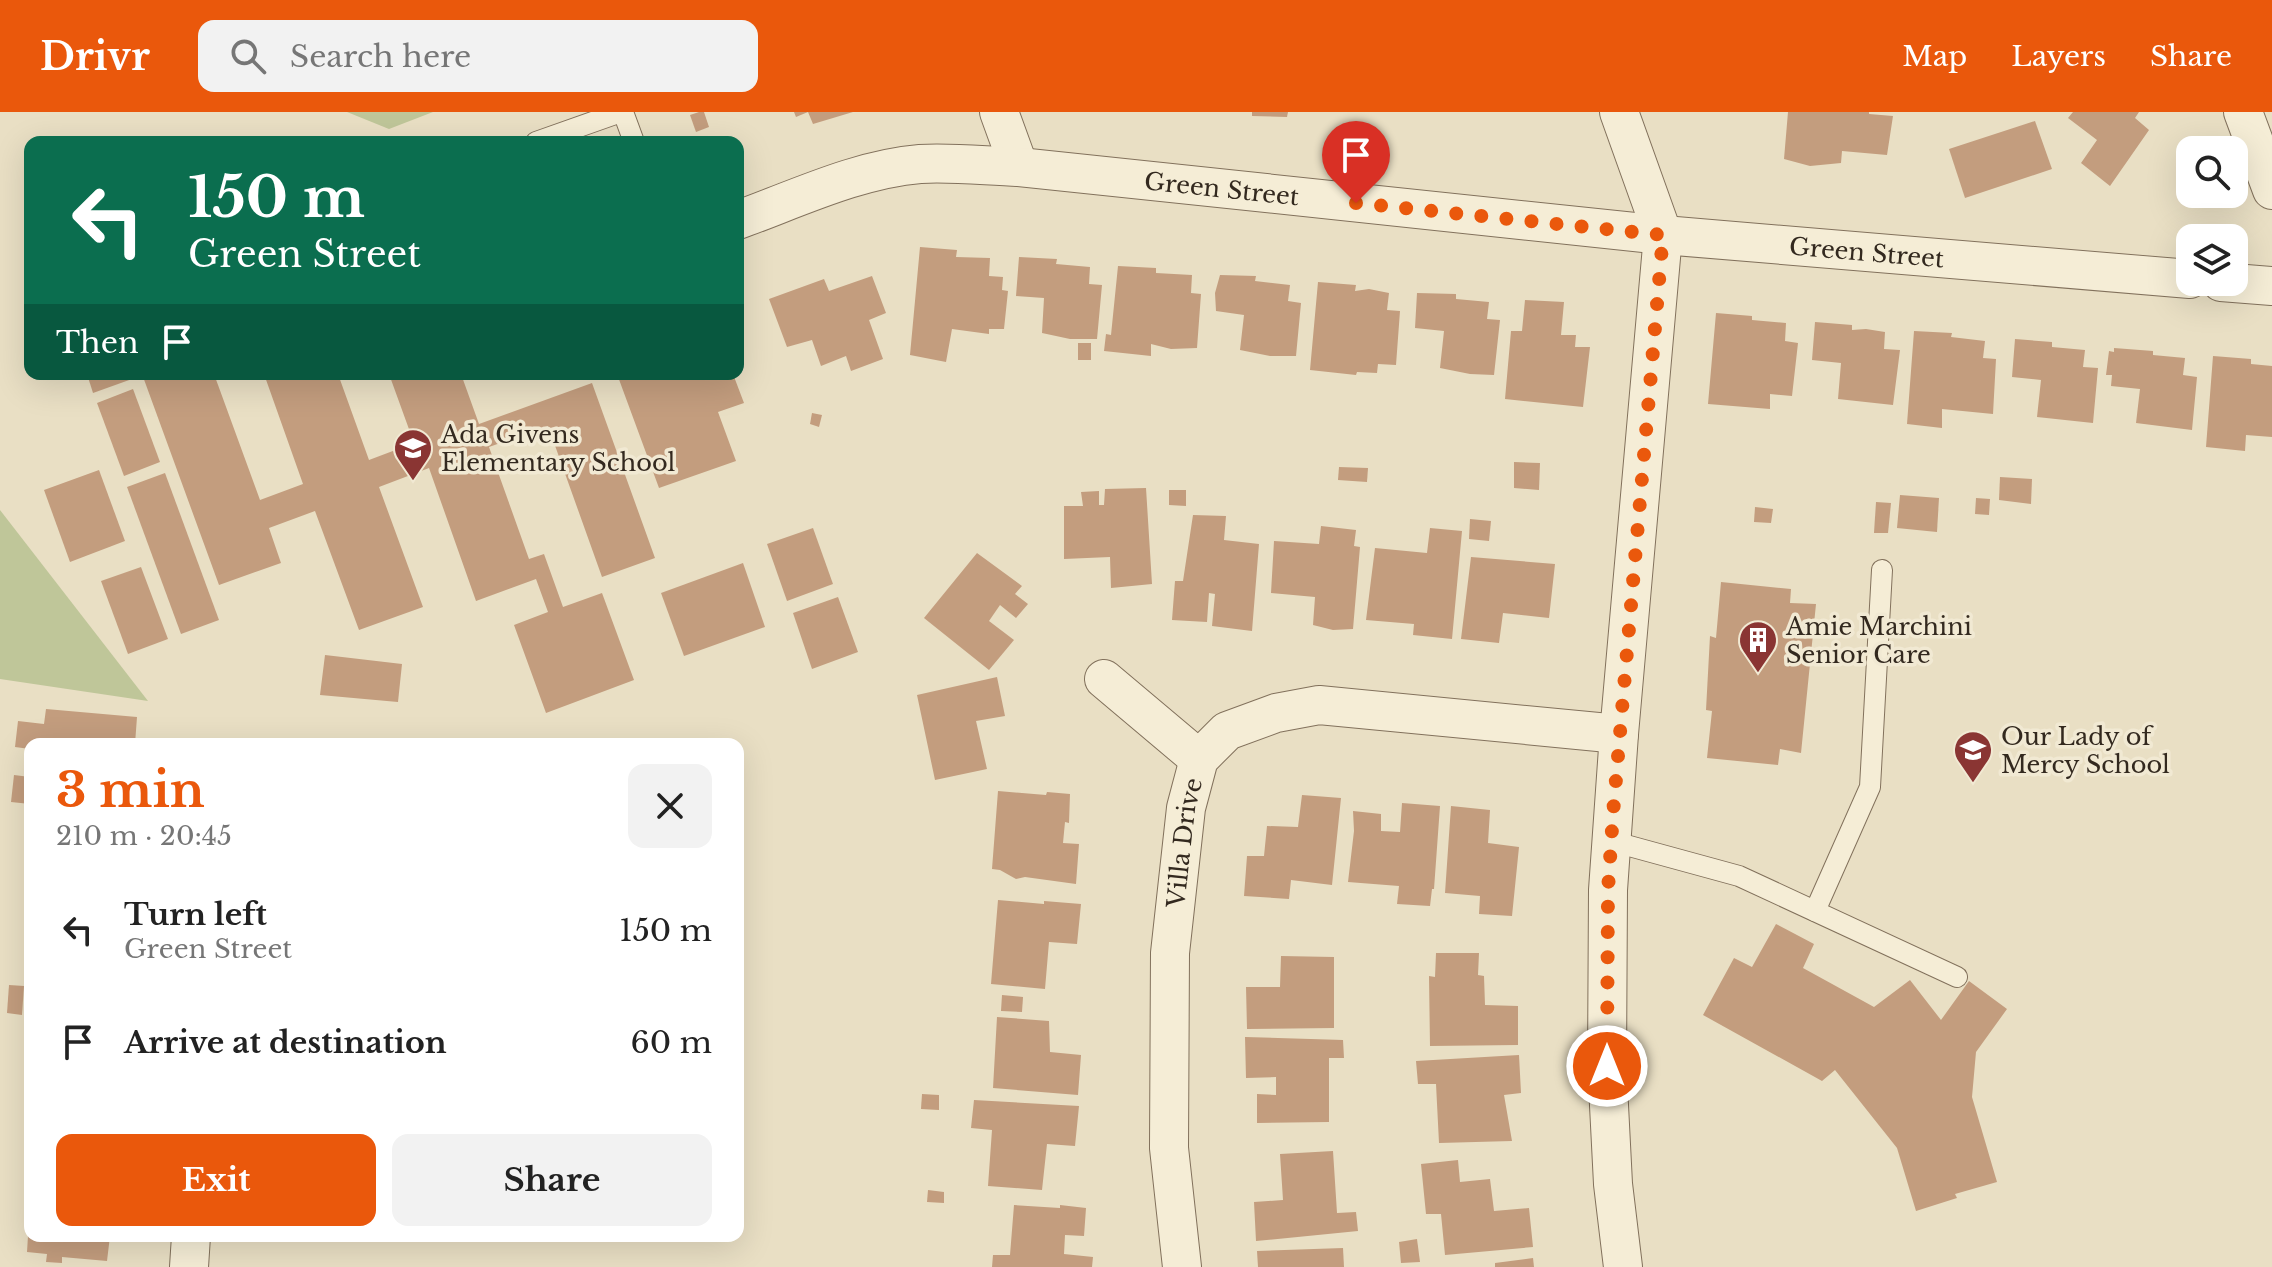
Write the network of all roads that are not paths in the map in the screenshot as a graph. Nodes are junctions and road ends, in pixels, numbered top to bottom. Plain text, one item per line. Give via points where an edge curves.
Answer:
1 (622, 112) edge
2 (999, 112) edge
3 (1619, 112) edge
4 (2243, 112) edge
5 (553, 136) edge
6 (632, 136) edge
7 (1019, 167) junction
8 (2272, 190) edge
9 (744, 218) edge
10 (1663, 235) junction
11 (2176, 278) edge
12 (2248, 284) edge
13 (2272, 286) edge
14 (1882, 570) dead end
15 (1104, 679) dead end
16 (1619, 734) junction
17 (1199, 759) junction
18 (1611, 841) junction
19 (1815, 911) junction
20 (1957, 977) dead end
21 (191, 1242) edge
22 (189, 1267) edge
23 (1182, 1267) edge
24 (1623, 1267) edge

1 - 5 lane
1 - 6 lane
2 - 7 street
3 - 10 street
4 - 8 street
7 - 9 street, Green Street via 920,164 848,180
7 - 10 street, Green Street
10 - 11 street, Green Street
10 - 16 street
12 - 13 street
14 - 19 lane via 1870,787
15 - 17 street
16 - 17 street, Villa Drive via 1319,705 1227,731
16 - 18 street
17 - 23 street, Villa Drive via 1186,808 1170,953 1169,1148
18 - 19 lane via 1739,876
18 - 24 street via 1607,1066
19 - 20 lane
21 - 22 street

